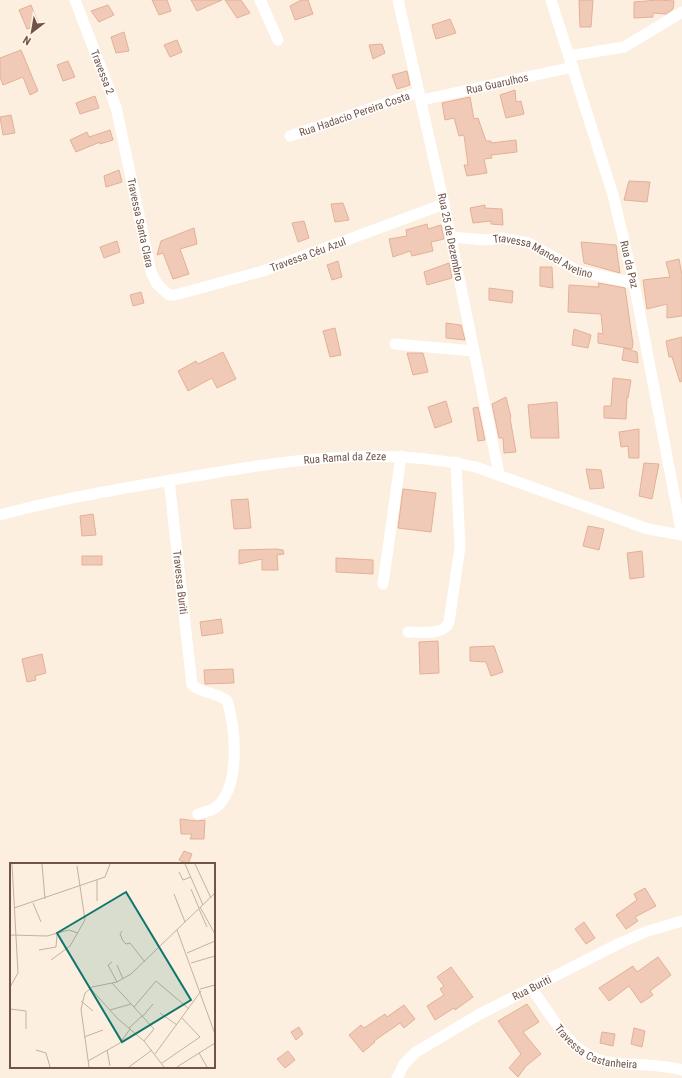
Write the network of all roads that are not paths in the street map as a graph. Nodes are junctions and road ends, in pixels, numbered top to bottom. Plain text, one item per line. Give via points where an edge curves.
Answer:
1 (75, 0) edge
2 (260, 0) edge
3 (398, 0) edge
4 (551, 0) edge
5 (682, 12) edge
6 (278, 40) dead end
7 (571, 62) junction
8 (420, 96) junction
9 (290, 136) dead end
10 (125, 145) joint
11 (444, 204) junction
12 (451, 237) junction
13 (634, 283) junction
14 (169, 295) joint
15 (395, 344) dead end
16 (474, 351) junction
17 (401, 456) junction
18 (456, 462) junction
19 (499, 474) junction
20 (169, 480) junction
21 (0, 515) edge
22 (682, 535) edge
23 (384, 584) dead end
24 (408, 632) dead end
25 (198, 814) dead end
26 (682, 921) edge
27 (532, 989) junction
28 (682, 1070) edge
29 (397, 1078) edge

1 - 10 street, Travessa 2 via 116,107
2 - 6 street
3 - 8 street, Rua 25 de Dezembro
4 - 7 street, Rua da Paz
5 - 7 street, Rua Guarulhos via 624,47
7 - 8 street, Rua Guarulhos
7 - 13 street, Rua da Paz via 613,195
8 - 9 street, Rua Hadacio Pereira Costa
8 - 11 street, Rua 25 de Dezembro
10 - 14 street, Travessa Santa Clara via 151,272 157,284
11 - 12 street, Rua 25 de Dezembro
11 - 14 street, Travessa Céu Azul via 263,271
12 - 13 street, Travessa Manoel Avelino via 486,240 502,238 529,243 578,271
12 - 16 street, Rua 25 de Dezembro
13 - 22 street, Rua da Paz
15 - 16 street
16 - 19 street, Rua 25 de Dezembro
17 - 18 street, Rua Ramal da Zeze
17 - 20 street, Rua Ramal da Zeze via 319,458
17 - 23 street
18 - 19 street, Rua Ramal da Zeze
18 - 24 street via 460,548 449,622 440,631
19 - 22 street, Rua Ramal da Zeze via 648,529
20 - 21 street, Rua Ramal da Zeze
20 - 25 street, Travessa Buriti via 192,685 227,701 236,759 224,798 214,809
26 - 27 street, Rua Buriti via 645,932 618,944
27 - 28 street, Travessa Castanheira via 568,1040 579,1050 600,1060 614,1063 667,1066
27 - 29 street, Rua Buriti via 495,1006 416,1052 404,1064

